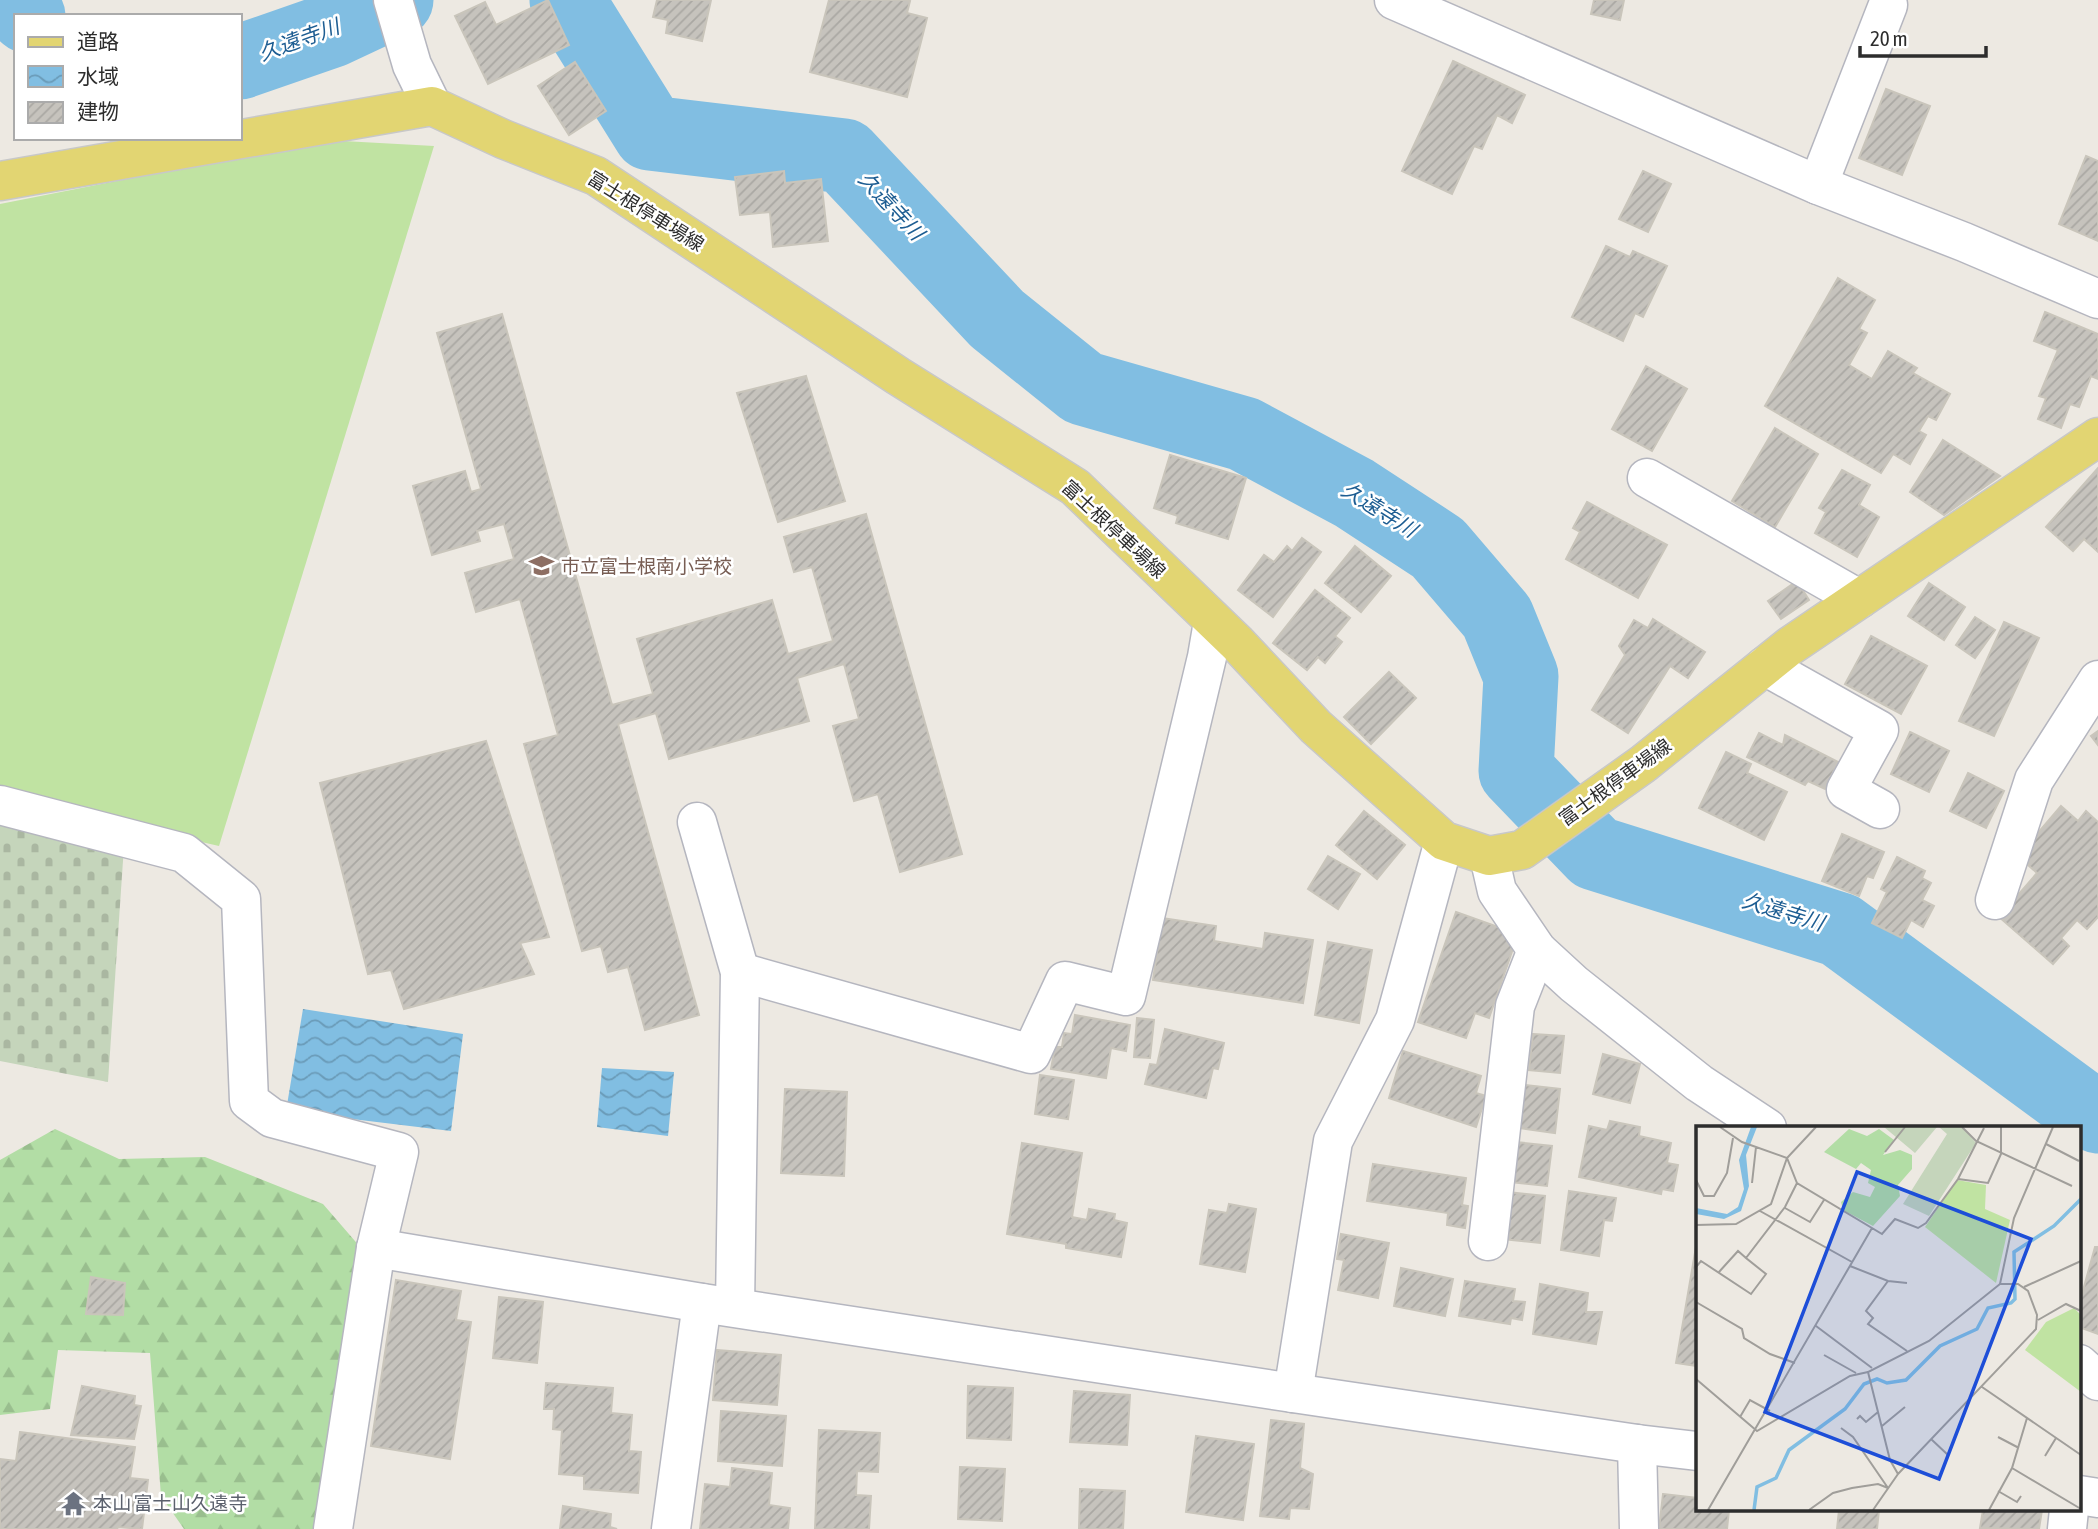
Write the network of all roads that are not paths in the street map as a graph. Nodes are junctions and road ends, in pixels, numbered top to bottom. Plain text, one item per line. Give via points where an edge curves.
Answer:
1 (393, 0) edge
2 (1394, 0) edge
3 (1888, 5) dead end
4 (432, 106) junction
5 (242, 139) edge
6 (236, 140) edge
7 (0, 181) edge
8 (1818, 185) junction
9 (2098, 299) edge
10 (2098, 437) edge
11 (1647, 478) dead end
12 (1859, 598) junction
13 (1213, 622) junction
14 (1765, 666) junction
15 (2098, 680) edge
16 (0, 805) edge
17 (1880, 809) dead end
18 (697, 822) dead end
19 (1444, 841) junction
20 (1505, 853) junction
21 (1995, 900) dead end
22 (1536, 950) junction
23 (740, 972) junction
24 (1763, 1126) edge
25 (1488, 1241) dead end
26 (376, 1248) junction
27 (718, 1305) junction
28 (2080, 1365) edge
29 (2098, 1381) edge
30 (1293, 1393) junction
31 (1637, 1444) junction
32 (1696, 1451) edge
33 (2080, 1495) edge
34 (2098, 1499) edge
35 (333, 1529) edge
36 (671, 1529) edge
37 (1639, 1529) edge

1 - 4 street via 412,65
2 - 8 street
3 - 8 street
4 - 5 main road
4 - 13 main road, 富士根停車場線 via 596,176 1075,487
6 - 7 main road
8 - 9 street
10 - 12 main road, 富士根停車場線
11 - 12 street
12 - 14 main road, 富士根停車場線
13 - 19 main road, 富士根停車場線 via 1316,727
13 - 23 street via 1126,996 1065,981 1031,1054
14 - 17 street via 1879,730 1846,790
14 - 20 main road, 富士根停車場線 via 1643,764
15 - 21 street via 2034,780
16 - 26 street via 184,853 242,899 249,1101 272,1118 399,1152
18 - 23 street
19 - 20 main road, 富士根停車場線
19 - 30 street via 1395,1020 1333,1141
20 - 22 street via 1497,891
22 - 24 street via 1699,1083
22 - 25 street via 1516,1006
23 - 27 street
26 - 27 street
26 - 35 street
27 - 30 street
27 - 36 street
28 - 29 street
30 - 31 street
31 - 32 street
31 - 37 street
33 - 34 street

